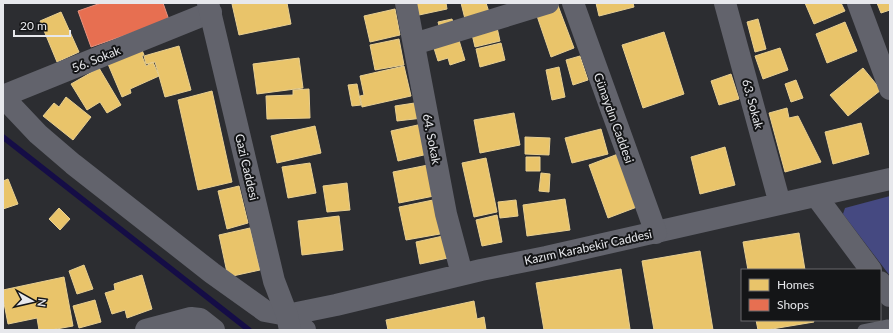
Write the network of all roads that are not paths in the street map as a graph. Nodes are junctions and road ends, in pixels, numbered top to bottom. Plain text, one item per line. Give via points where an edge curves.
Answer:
1 (406, 3) edge
2 (548, 3) edge
3 (572, 3) edge
4 (725, 3) edge
5 (858, 3) edge
6 (209, 8) edge
7 (414, 44) junction
8 (890, 89) edge
9 (3, 96) edge
10 (890, 179) edge
11 (816, 196) junction
12 (780, 204) junction
13 (656, 233) junction
14 (870, 269) edge
15 (462, 274) junction
16 (881, 283) edge
17 (890, 296) edge
18 (289, 322) edge
19 (888, 325) dead end
20 (146, 330) edge
21 (214, 330) edge
22 (305, 330) edge
23 (863, 330) edge

1 - 7 street, 64. Sokak
2 - 7 street
3 - 13 street, Günaydın Caddesi
4 - 12 street, 63. Sokak
5 - 8 street
6 - 9 street, 56. Sokak
6 - 18 street, Gazi Caddesi via 274,281
7 - 15 street, 64. Sokak via 446,214
9 - 18 street via 38,134 73,164 212,273 265,310
10 - 11 street, Kazım Karabekir Caddesi
11 - 12 street, Kazım Karabekir Caddesi
11 - 14 street
12 - 13 street, Kazım Karabekir Caddesi
13 - 15 street, Kazım Karabekir Caddesi
15 - 18 street, Kazım Karabekir Caddesi via 336,305
16 - 17 street
18 - 22 street
19 - 23 lane
20 - 21 street via 191,318 200,319

